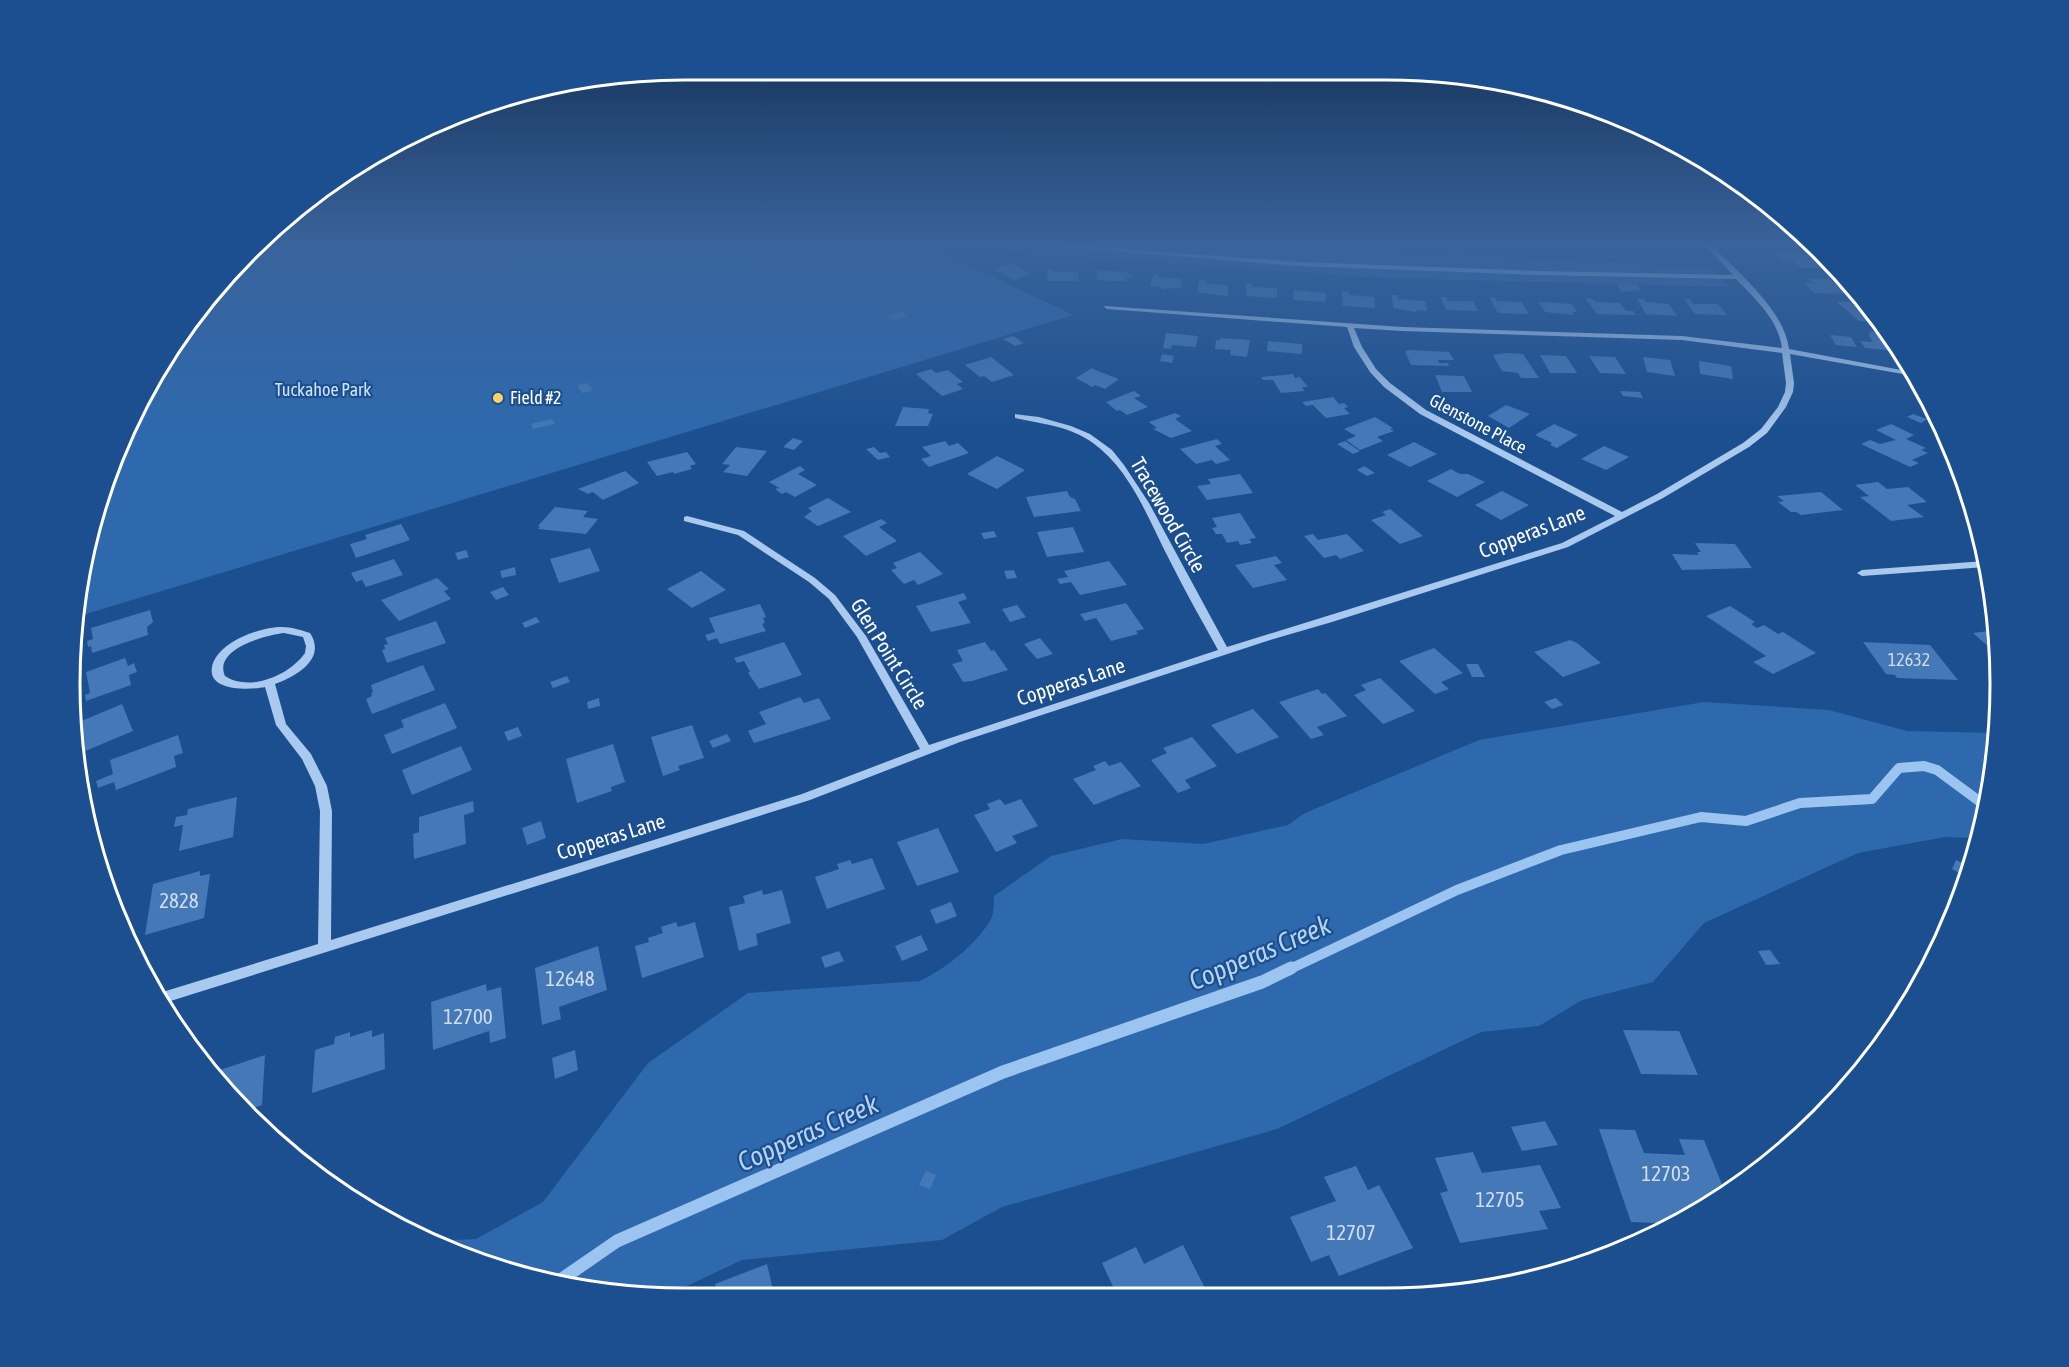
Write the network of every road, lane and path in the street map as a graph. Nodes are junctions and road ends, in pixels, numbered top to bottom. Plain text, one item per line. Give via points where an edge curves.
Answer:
1 (1117, 307) edge
2 (1765, 307) edge
3 (1350, 325) junction
4 (1787, 351) junction
5 (1903, 372) edge
6 (1018, 416) dead end
7 (1623, 516) junction
8 (687, 519) dead end
9 (1978, 565) edge
10 (1862, 573) dead end
11 (1224, 652) junction
12 (269, 682) junction
13 (927, 751) junction
14 (324, 947) junction
15 (167, 996) edge

1 - 3 street
2 - 4 street, Copperas Lane via 1777,321
3 - 4 street via 1473,333 1682,338
3 - 7 street, Glenstone Place via 1373,370 1392,390 1423,412
4 - 5 street
4 - 7 street, Copperas Lane via 1789,392 1764,431 1737,451
6 - 11 street, Tracewood Circle via 1079,431 1109,452 1132,484
7 - 11 street, Copperas Lane via 1565,545
8 - 13 street, Glen Point Circle via 741,532 832,597 861,636
9 - 10 street
11 - 13 street, Copperas Lane
12 - 12 street via 246,686 226,683 217,670 228,651 254,636 284,630 306,635 311,641 307,658 291,672
12 - 14 street via 281,725 307,757 321,786 326,811
13 - 14 street, Copperas Lane via 806,797
14 - 15 street, Copperas Lane

